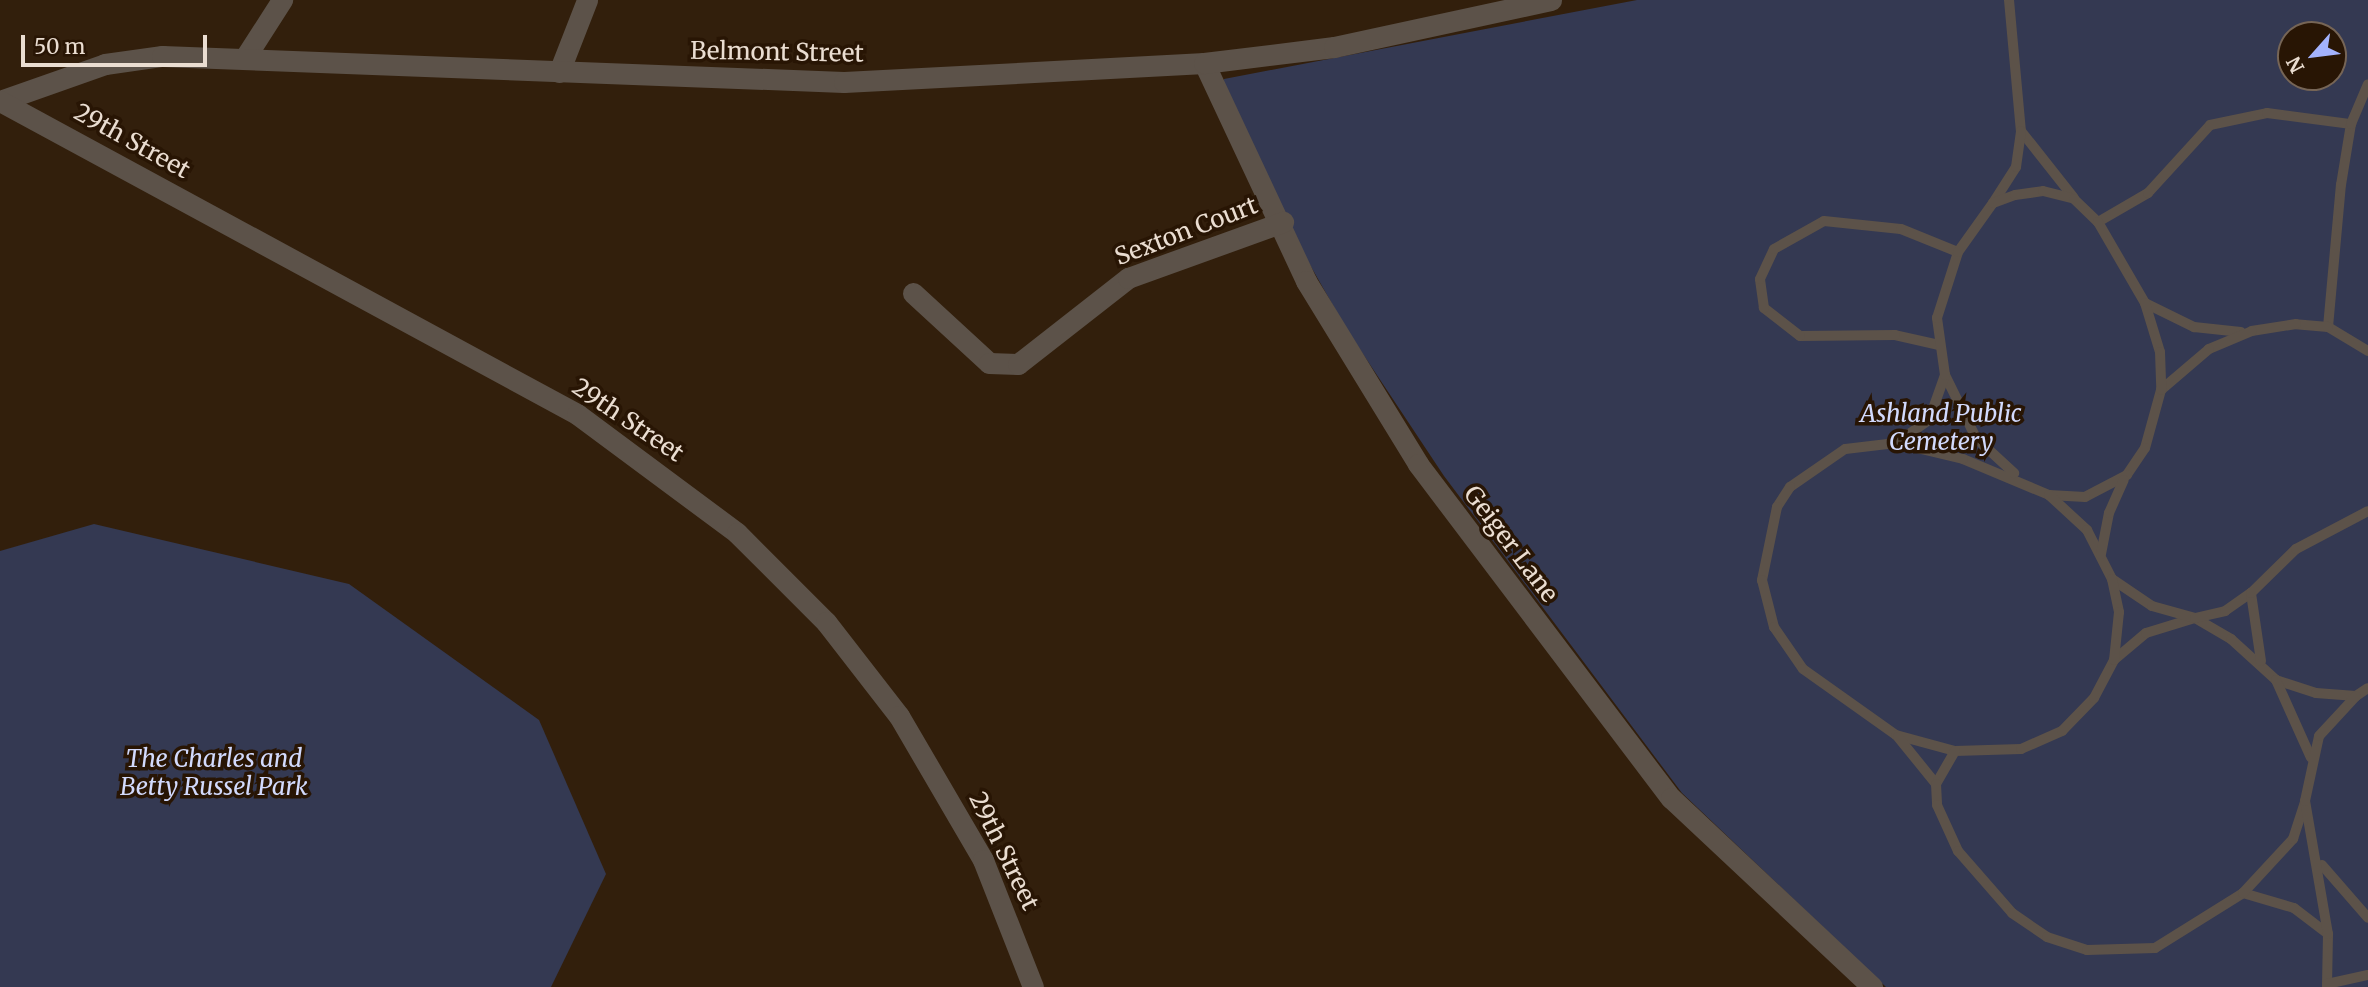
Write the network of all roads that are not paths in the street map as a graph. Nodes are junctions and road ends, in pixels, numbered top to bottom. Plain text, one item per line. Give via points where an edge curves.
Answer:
1 (282, 0) edge
2 (587, 0) edge
3 (1551, 0) edge
4 (2009, 0) edge
5 (246, 57) junction
6 (1204, 63) junction
7 (559, 72) junction
8 (2368, 84) edge
9 (1, 101) edge
10 (2351, 124) junction
11 (2021, 131) junction
12 (2074, 199) junction
13 (1993, 203) junction
14 (1283, 222) junction
15 (2098, 222) junction
16 (1958, 252) junction
17 (913, 293) dead end
18 (2145, 303) junction
19 (2328, 327) junction
20 (2252, 331) junction
21 (1940, 345) junction
22 (2368, 351) edge
23 (1945, 375) junction
24 (2161, 390) junction
25 (1896, 443) junction
26 (2127, 475) junction
27 (2022, 480) junction
28 (2049, 495) junction
29 (2368, 511) edge
30 (2101, 554) junction
31 (2112, 579) junction
32 (2251, 593) junction
33 (2195, 618) junction
34 (2114, 660) junction
35 (2261, 661) junction
36 (2276, 680) junction
37 (2368, 688) edge
38 (2356, 696) junction
39 (1896, 735) junction
40 (1955, 751) junction
41 (2311, 758) junction
42 (1936, 784) junction
43 (2305, 801) junction
44 (2321, 864) junction
45 (2243, 892) junction
46 (2368, 918) edge
47 (2328, 934) junction
48 (2368, 975) edge
49 (2327, 985) edge
50 (1033, 987) edge
51 (1872, 987) edge

1 - 5 street
2 - 7 street
3 - 6 street, Belmont Street via 1322,49
4 - 11 lane
5 - 7 street, Belmont Street
5 - 9 street, Belmont Street via 132,59
6 - 7 street, Belmont Street via 844,82
6 - 14 street, Geiger Lane
8 - 10 lane
9 - 50 street, 29th Street via 577,414 737,533 826,622 899,716 983,860
10 - 15 lane via 2267,113 2210,125 2148,192
10 - 19 lane
11 - 12 lane
11 - 13 lane via 2016,167
12 - 13 lane via 2043,191
12 - 15 lane
13 - 16 lane
14 - 17 street, Sexton Court via 1128,278 1018,364 1003,367 983,358
14 - 51 street, Geiger Lane via 1306,281 1419,464 1671,798
15 - 18 lane
16 - 21 lane via 1941,294
16 - 21 lane via 1901,229 1824,221 1774,249 1760,279 1764,308 1801,336 1895,335
18 - 20 lane via 2194,327
18 - 24 lane via 2160,352
19 - 20 lane
19 - 22 lane
20 - 24 lane via 2209,349
21 - 23 lane
23 - 25 lane via 1929,420
23 - 27 lane via 1976,438
24 - 26 lane via 2145,448
25 - 27 lane
25 - 39 lane via 1845,449 1790,487 1768,530 1762,580 1774,627 1803,669
26 - 28 lane via 2085,497
26 - 30 lane via 2109,513
27 - 28 lane
28 - 30 lane via 2087,530
29 - 32 lane via 2297,549
30 - 31 lane
31 - 33 lane via 2152,607
31 - 34 lane via 2119,612
32 - 33 lane via 2225,611
32 - 35 lane
33 - 34 lane via 2146,633
33 - 35 lane
34 - 40 lane via 2094,698 2062,731 2021,749
35 - 36 lane
36 - 38 lane via 2316,693
36 - 41 lane
37 - 38 lane
38 - 41 lane via 2319,736
39 - 40 lane
39 - 42 lane
40 - 42 lane
41 - 43 lane
42 - 45 lane via 1937,806 1958,851 1982,884 2012,913 2067,945 2155,948
43 - 44 lane
43 - 45 lane via 2293,839
44 - 46 lane
44 - 47 lane
45 - 47 lane via 2294,908
47 - 49 lane
48 - 49 lane

